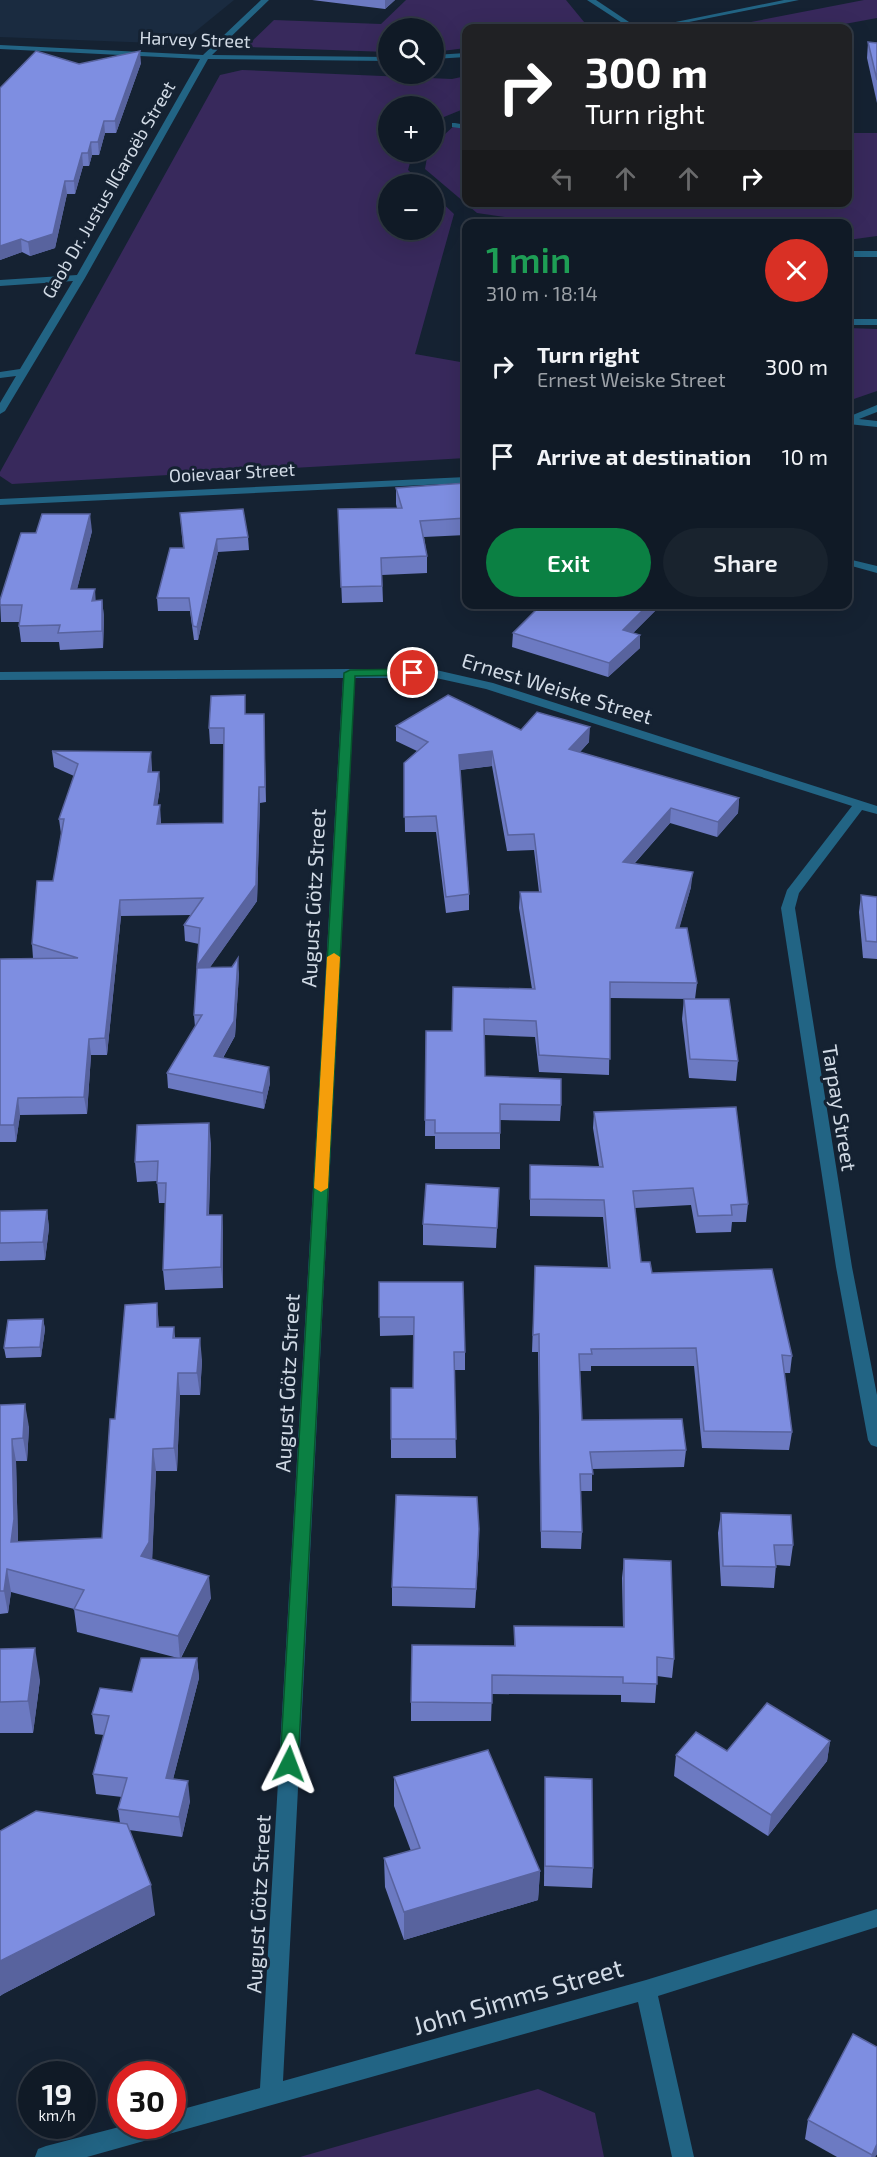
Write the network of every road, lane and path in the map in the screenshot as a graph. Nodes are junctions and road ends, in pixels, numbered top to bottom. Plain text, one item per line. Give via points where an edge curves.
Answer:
1 (265, 0) edge
2 (591, 0) edge
3 (795, 0) edge
4 (628, 24) edge
5 (671, 24) edge
6 (0, 47) edge
7 (462, 55) edge
8 (444, 56) edge
9 (205, 57) junction
10 (378, 58) edge
11 (455, 125) dead end
12 (462, 126) edge
13 (877, 254) edge
14 (852, 255) edge
15 (80, 278) junction
16 (0, 282) edge
17 (852, 322) edge
18 (877, 322) edge
19 (21, 372) junction
20 (0, 375) edge
21 (877, 408) edge
22 (0, 411) edge
23 (852, 418) edge
24 (852, 421) edge
25 (877, 424) edge
26 (462, 480) edge
27 (0, 502) edge
28 (852, 563) edge
29 (877, 570) edge
30 (350, 673) junction
31 (0, 676) edge
32 (860, 804) junction
33 (877, 810) edge
34 (877, 1440) edge
35 (877, 1918) edge
36 (646, 1990) junction
37 (270, 2096) junction
38 (186, 2119) edge
39 (113, 2139) edge
40 (46, 2157) edge
41 (683, 2157) edge

1 - 9 street, Gaob Dr. Justus ǁGaroëb Street
2 - 4 street
3 - 5 street
6 - 9 street, Harvey Street
7 - 8 street
9 - 10 street, Harvey Street
9 - 15 street, Gaob Dr. Justus ǁGaroëb Street
11 - 12 street
13 - 14 street
15 - 16 street
15 - 19 street, Gaob Dr. Justus ǁGaroëb Street
17 - 18 street
19 - 20 street
19 - 22 street, Gaob Dr. Justus ǁGaroëb Street
21 - 23 street
24 - 25 street
26 - 27 street, Ooievaar Street
28 - 29 street
30 - 31 street, Ernest Weiske Street
30 - 32 street, Ernest Weiske Street via 436,674 489,686
30 - 37 street, August Götz Street
32 - 33 street, Ernest Weiske Street
32 - 34 street, Tarpay Street via 792,893 788,908 844,1267
35 - 36 street, John Simms Street
36 - 37 street, John Simms Street
36 - 41 street
37 - 38 street, John Simms Street
39 - 40 street

